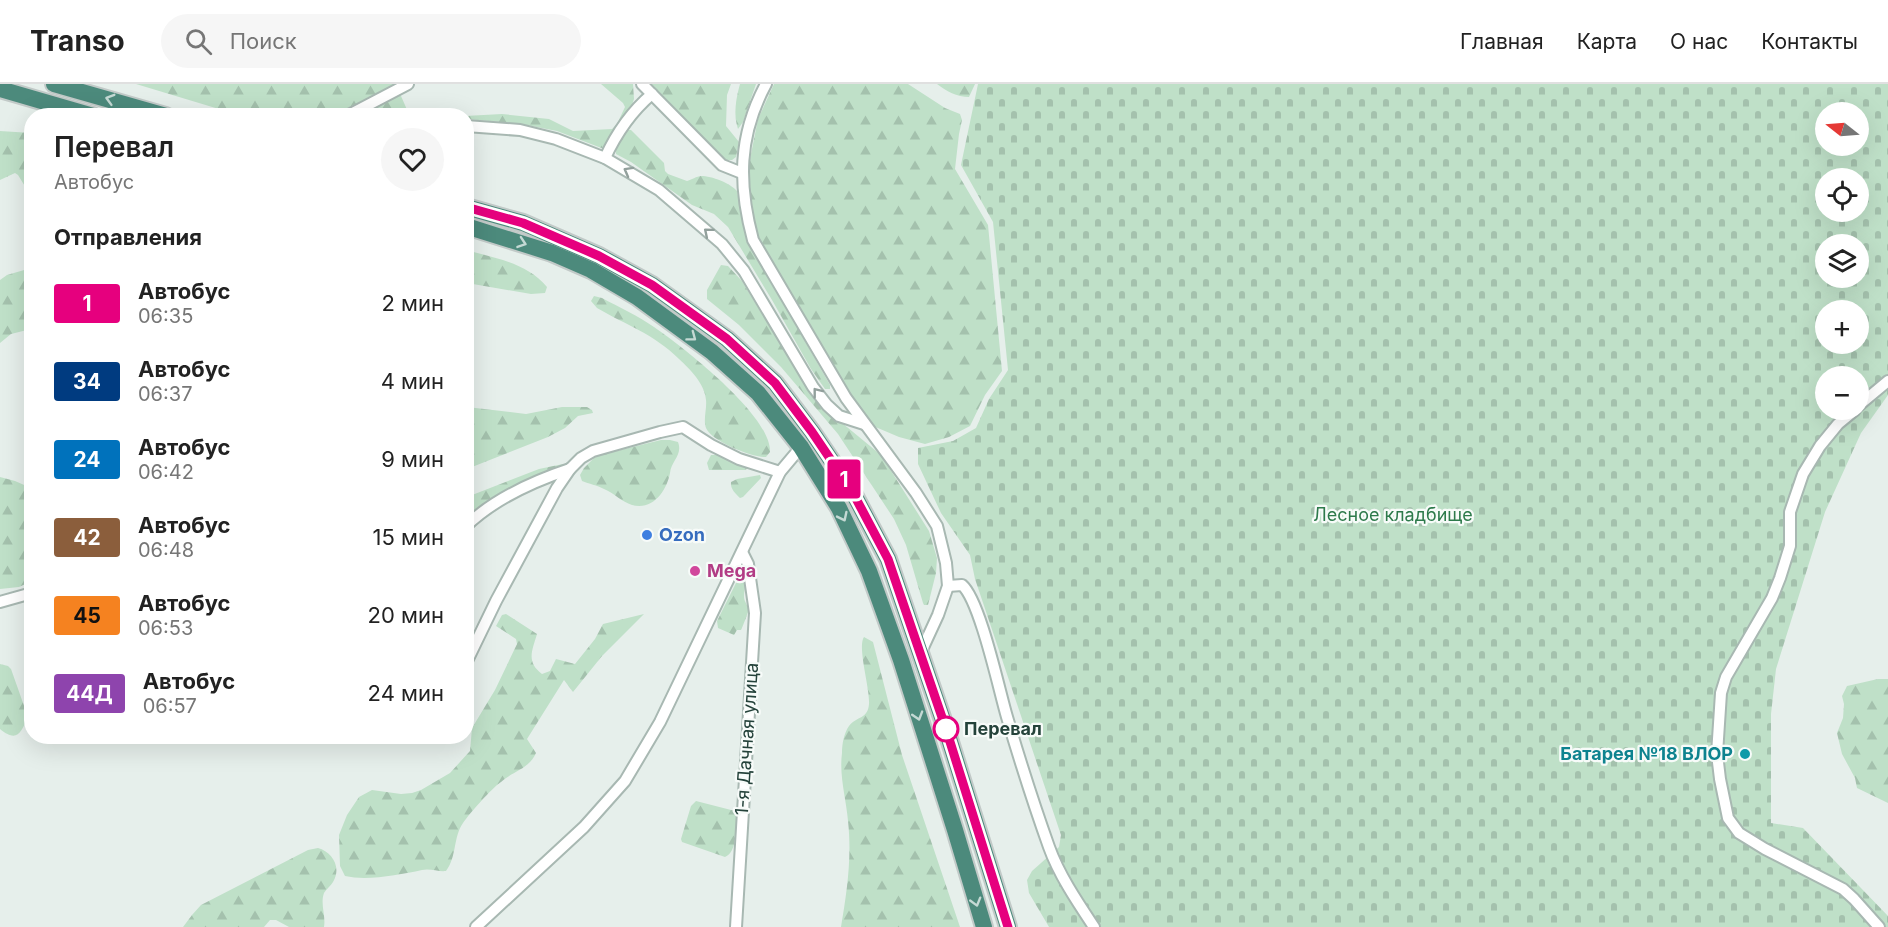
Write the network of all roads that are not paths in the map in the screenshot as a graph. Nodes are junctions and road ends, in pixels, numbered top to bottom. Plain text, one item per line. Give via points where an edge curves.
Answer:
1 (54, 84) edge
2 (408, 84) edge
3 (642, 84) edge
4 (766, 84) edge
5 (0, 89) edge
6 (652, 94) junction
7 (65, 108) edge
8 (138, 108) edge
9 (362, 108) edge
10 (474, 127) edge
11 (605, 158) junction
12 (742, 173) junction
13 (474, 209) edge
14 (474, 228) edge
15 (1888, 381) edge
16 (1869, 397) edge
17 (1843, 420) edge
18 (864, 424) junction
19 (801, 447) junction
20 (570, 469) junction
21 (780, 472) junction
22 (474, 520) edge
23 (742, 552) junction
24 (948, 586) junction
25 (24, 595) edge
26 (0, 602) edge
27 (474, 646) edge
28 (920, 654) junction
29 (476, 927) edge
30 (736, 927) edge
31 (984, 927) edge
32 (1008, 927) edge
33 (1094, 927) edge
34 (1879, 927) edge

8 -> 1 highway
2 - 9 street
3 - 6 street
4 - 12 street via 750,124
5 - 7 highway
6 - 11 street via 623,127
6 - 12 street via 722,165
10 - 11 street via 520,130
18 -> 11 street via 839,416 827,405 744,271 722,244 659,190
12 - 18 street via 753,240
13 - 28 highway via 523,223 599,256 652,285 727,339 775,383 852,491 888,559
14 -> 19 highway via 591,270 636,297 712,352 758,393
15 - 16 street
17 - 34 street via 1803,474 1790,512 1790,546 1780,579 1726,677 1721,693 1717,754 1728,818 1739,833 1843,889
18 - 24 street via 937,526
19 - 21 street
19 -> 31 highway via 839,508 869,571 901,660
20 - 21 street via 593,451 683,428 739,459
20 - 22 street via 506,497
20 - 27 street
21 - 23 street
23 - 29 street via 660,722 626,781 584,827
23 - 30 street, 1-я Дачная улица via 748,564 755,613
24 - 28 street
24 - 33 street via 962,585 971,597 1050,850
25 - 26 street
28 - 32 highway

